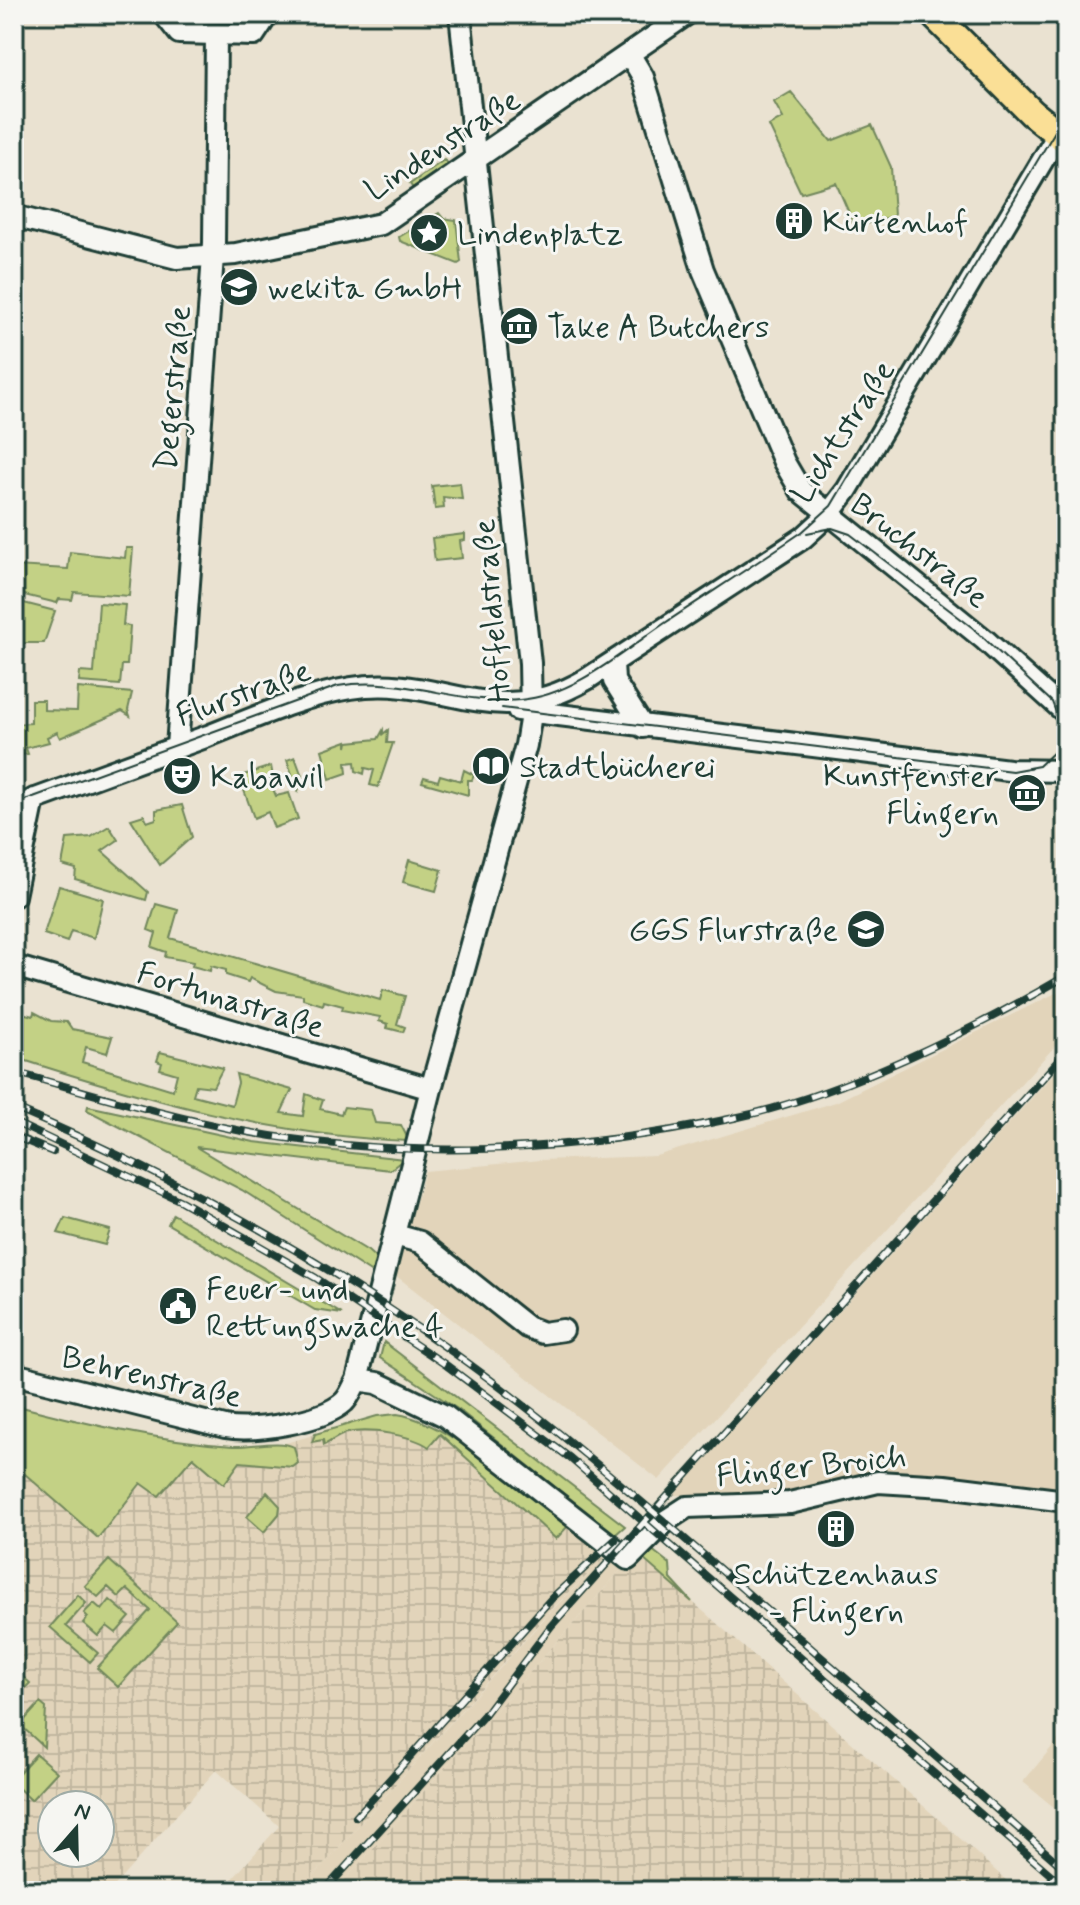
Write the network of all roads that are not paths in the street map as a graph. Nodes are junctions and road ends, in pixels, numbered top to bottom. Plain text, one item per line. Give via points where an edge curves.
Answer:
1 (164, 14) edge
2 (268, 14) edge
3 (460, 14) edge
4 (687, 14) edge
5 (933, 14) edge
6 (216, 34) junction
7 (630, 55) junction
8 (1063, 132) edge
9 (475, 162) junction
10 (14, 216) edge
11 (213, 256) junction
12 (827, 516) junction
13 (613, 662) junction
14 (531, 708) junction
15 (1066, 713) edge
16 (643, 727) junction
17 (177, 747) junction
18 (1066, 771) edge
19 (34, 799) junction
20 (14, 807) edge
21 (14, 896) edge
22 (14, 966) edge
23 (431, 1089) junction
24 (395, 1235) junction
25 (563, 1330) dead end
26 (14, 1374) edge
27 (357, 1380) junction
28 (1066, 1501) edge

1 - 6 street via 179,33
2 - 6 street via 254,35
3 - 9 street, Hoffeldstraße
4 - 7 street, Lindenstraße
5 - 8 main road via 1032,113
6 - 11 street, Degerstraße
7 - 9 street, Lindenstraße
7 - 12 street, Bruchstraße via 643,77 703,270 784,462 801,491
8 - 12 street, Lichtstraße
9 - 11 street, Lindenstraße via 381,224
9 - 14 street, Hoffeldstraße
10 - 11 street, Lindenstraße via 177,258
11 - 17 street, Degerstraße
12 - 13 street, Lichtstraße via 795,543
12 - 15 street, Bruchstraße via 985,640
13 - 14 street, Lichtstraße
13 - 16 street via 614,681
14 - 16 street, Flurstraße
14 - 17 street, Flurstraße via 390,686 355,687 324,693
14 - 23 street, Hoffeldstraße via 523,756
16 - 18 street, Flurstraße via 1009,770
17 - 19 street, Flurstraße
19 - 20 street, Flurstraße
19 - 21 street
22 - 23 street, Fortunastraße
23 - 24 street, Hoffeldstraße
24 - 25 street via 420,1242 527,1327 543,1333
24 - 27 street, Hoffeldstraße
26 - 27 street, Behrenstraße via 248,1429 278,1426 335,1407
27 - 28 street, Flinger Broich via 377,1383 445,1416 628,1559 687,1507 781,1503 878,1482

